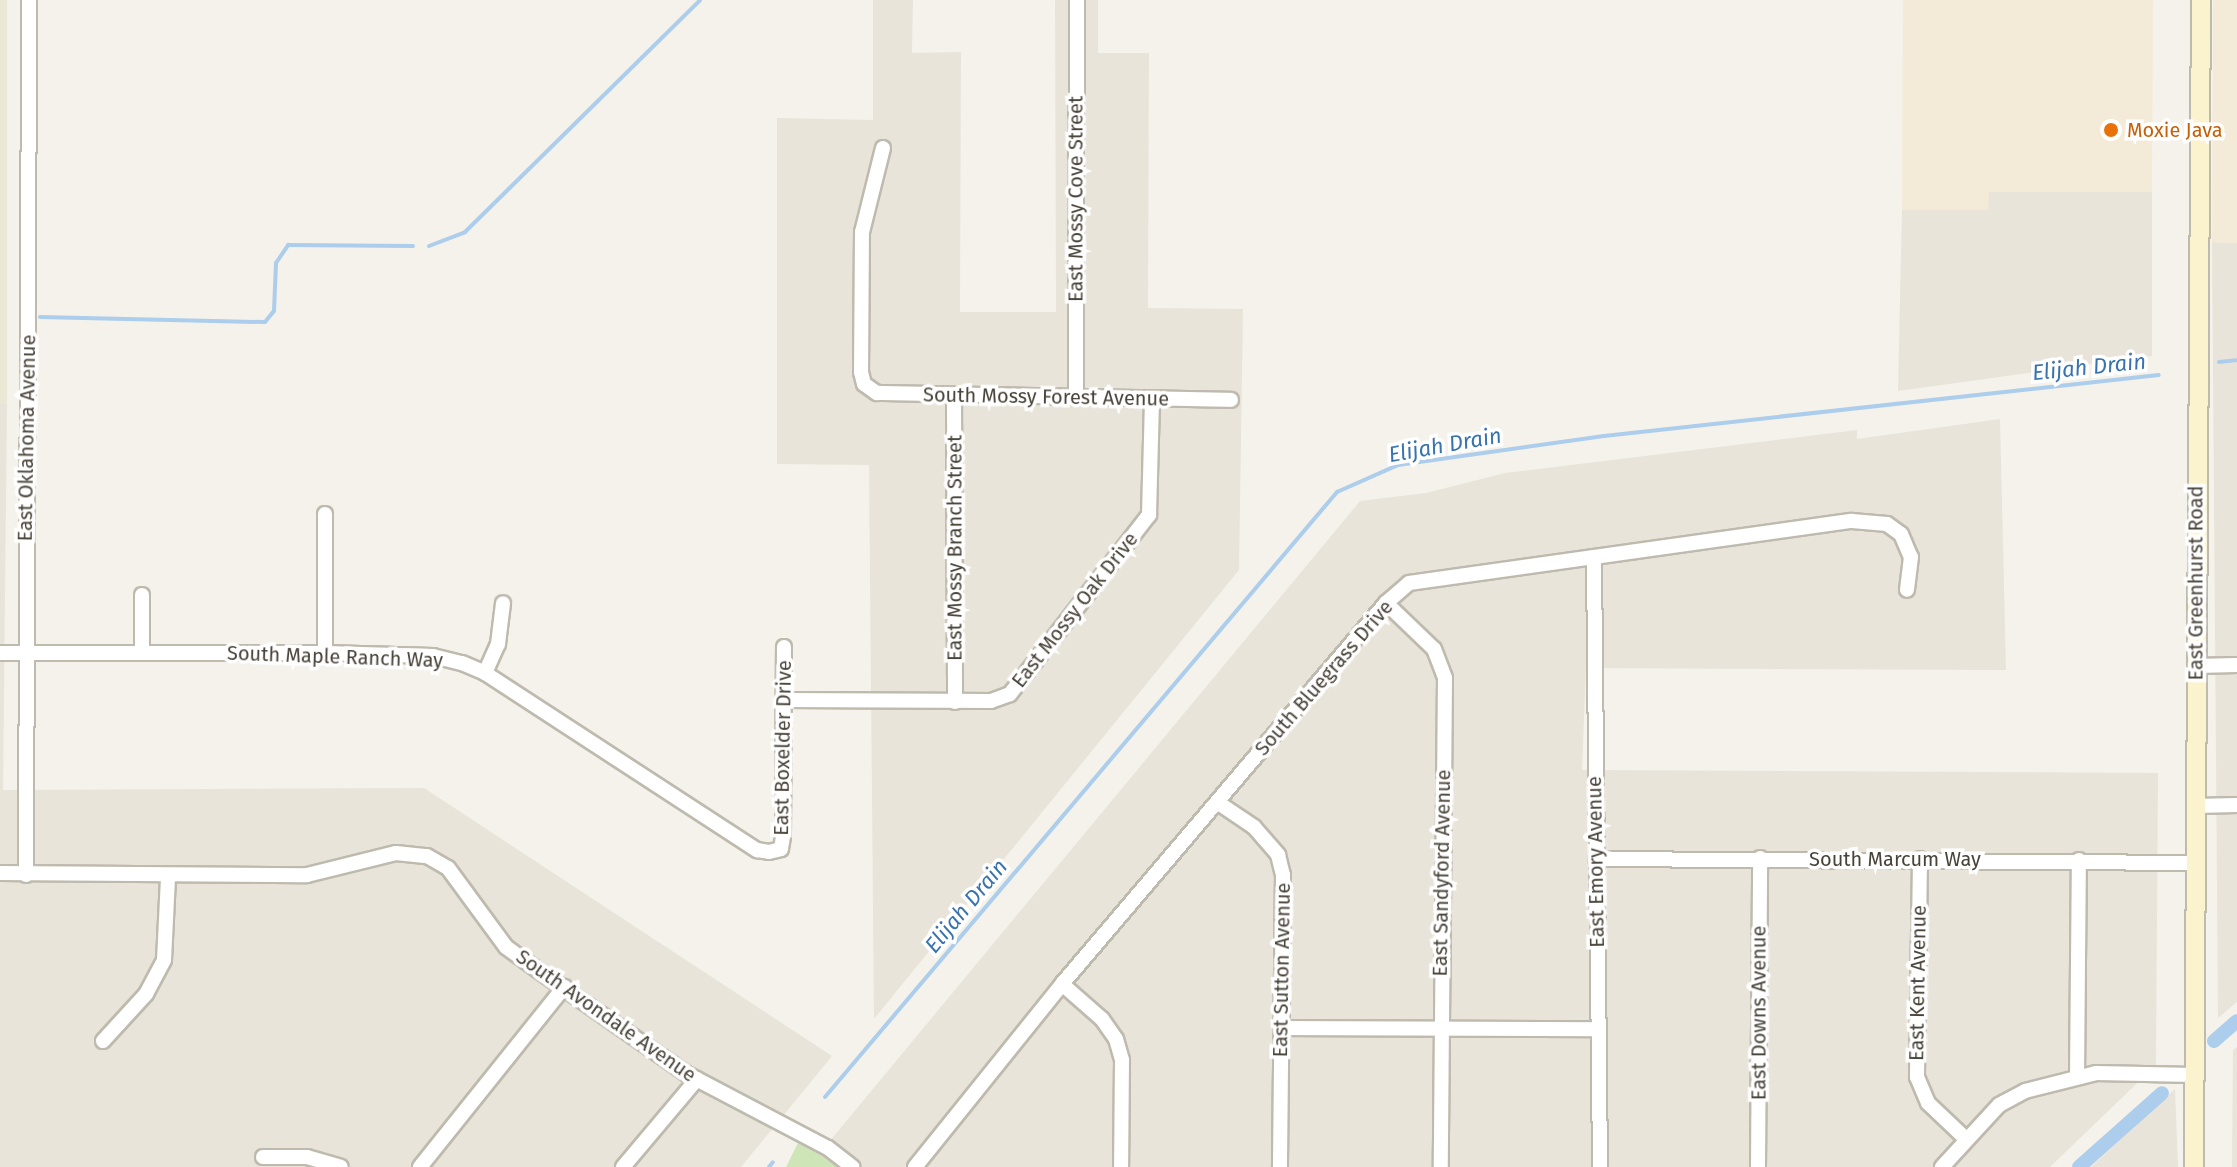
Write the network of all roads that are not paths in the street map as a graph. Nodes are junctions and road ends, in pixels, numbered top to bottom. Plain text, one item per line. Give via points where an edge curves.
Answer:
1 (29, 0) edge
2 (1077, 0) edge
3 (2201, 0) edge
4 (883, 148) dead end
5 (954, 395) junction
6 (1076, 398) junction
7 (1152, 399) junction
8 (1231, 400) dead end
9 (325, 514) dead end
10 (1594, 557) junction
11 (1907, 590) dead end
12 (142, 595) dead end
13 (503, 603) dead end
14 (1386, 603) junction
15 (784, 647) dead end
16 (24, 652) junction
17 (142, 652) junction
18 (0, 653) edge
19 (325, 653) junction
20 (2237, 665) edge
21 (2196, 666) junction
22 (485, 673) junction
23 (784, 700) junction
24 (955, 702) junction
25 (1217, 802) junction
26 (2237, 805) edge
27 (2195, 806) junction
28 (781, 849) joint
29 (1760, 858) junction
30 (1596, 859) junction
31 (1920, 859) junction
32 (2079, 860) junction
33 (2194, 863) junction
34 (0, 873) edge
35 (26, 875) junction
36 (168, 877) junction
37 (1062, 984) junction
38 (564, 987) junction
39 (1281, 1028) junction
40 (1440, 1029) junction
41 (1599, 1029) junction
42 (103, 1041) dead end
43 (2194, 1075) junction
44 (2077, 1077) junction
45 (697, 1079) junction
46 (1965, 1138) junction
47 (263, 1157) dead end
48 (341, 1167) edge
49 (420, 1167) edge
50 (623, 1167) edge
51 (852, 1167) edge
52 (915, 1167) edge
53 (1121, 1167) edge
54 (1280, 1167) edge
55 (1441, 1167) edge
56 (1600, 1167) edge
57 (1758, 1167) edge
58 (1942, 1167) edge
59 (2194, 1167) edge

1 - 16 street, East Oklahoma Avenue
2 - 6 street, East Mossy Cove Street
3 - 21 main road, East Greenhurst Road
4 - 5 street, South Mossy Forest Avenue via 862,232 864,384 877,393
5 - 6 street, South Mossy Forest Avenue
5 - 24 street, East Mossy Branch Street
6 - 7 street, South Mossy Forest Avenue
7 - 8 street, South Mossy Forest Avenue
7 - 24 street, East Mossy Oak Drive via 1149,515 1010,694 991,701
9 - 19 street
10 - 11 street, South Bluegrass Drive via 1852,521 1887,524 1901,534 1911,557
10 - 14 street, South Bluegrass Drive via 1409,583
10 - 30 street, East Emory Avenue
12 - 17 street
13 - 22 street via 498,644
14 - 25 street, South Bluegrass Drive
14 - 40 street, East Sandyford Avenue via 1434,649 1445,678
15 - 23 street, East Boxelder Drive
16 - 17 street, South Maple Ranch Way
16 - 18 street, South Maple Ranch Way
16 - 35 street, East Oklahoma Avenue
17 - 19 street, South Maple Ranch Way
19 - 22 street, South Maple Ranch Way via 433,656
20 - 21 street
21 - 27 main road, East Greenhurst Road
22 - 28 street, South Maple Ranch Way via 757,850
23 - 24 street, East Mossy Oak Drive
23 - 28 street, East Boxelder Drive
25 - 37 street, South Bluegrass Drive
25 - 39 street, East Sutton Avenue via 1254,827 1278,855 1283,875
26 - 27 street
27 - 33 main road, East Greenhurst Road
29 - 30 street, South Marcum Way
29 - 31 street, South Marcum Way
29 - 57 street, East Downs Avenue
30 - 41 street, East Emory Avenue
31 - 32 street, South Marcum Way
31 - 46 street, East Kent Avenue via 1917,1077 1928,1103
32 - 33 street, South Marcum Way
32 - 44 street
33 - 43 main road, East Greenhurst Road
34 - 35 street, South Avondale Avenue
35 - 36 street, South Avondale Avenue
36 - 38 street, South Avondale Avenue via 307,875 396,853 427,856 448,868 506,947
36 - 42 street via 164,960 146,994
37 - 52 street, South Bluegrass Drive
37 - 53 street via 1102,1019 1116,1039 1122,1060
38 - 45 street, South Avondale Avenue
38 - 49 street
39 - 40 street
39 - 54 street, East Sutton Avenue
40 - 41 street
40 - 55 street, East Sandyford Avenue
41 - 56 street, East Emory Avenue
43 - 44 street
43 - 59 main road, East Greenhurst Road
44 - 46 street via 2025,1091 1999,1105
45 - 50 street
45 - 51 street, South Avondale Avenue via 828,1148
46 - 58 street
47 - 48 street via 307,1157

